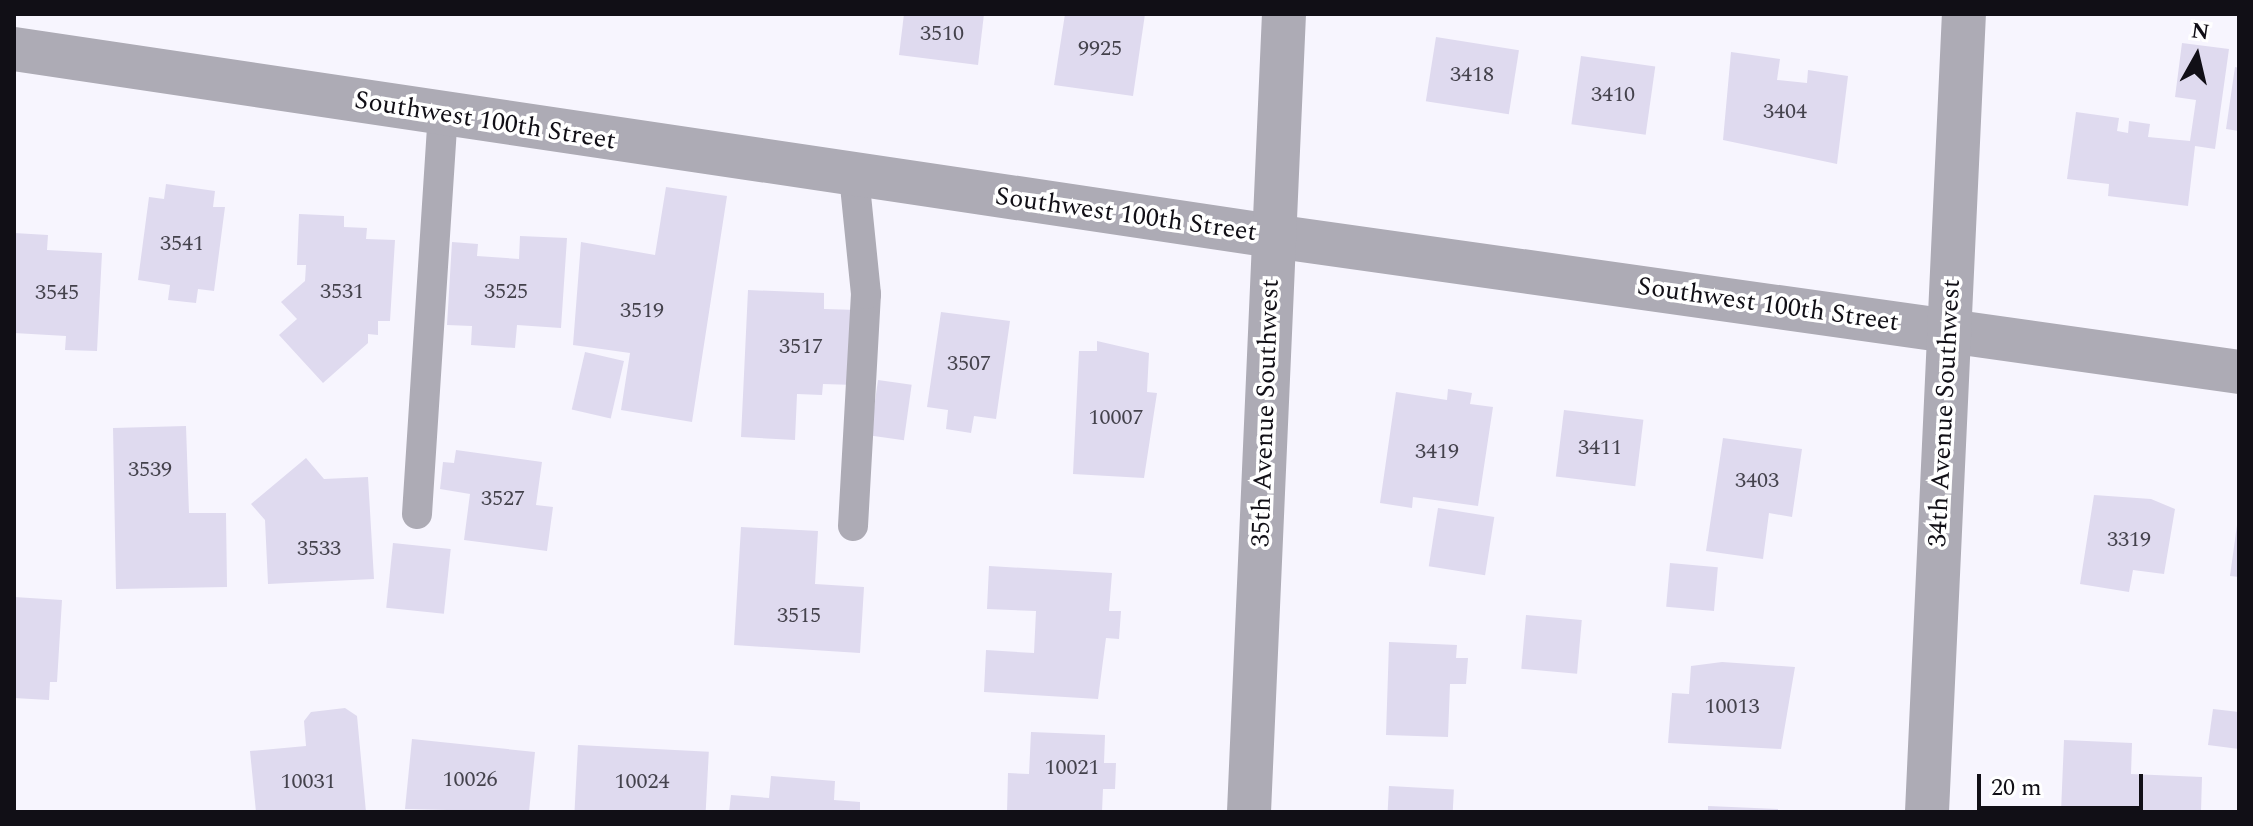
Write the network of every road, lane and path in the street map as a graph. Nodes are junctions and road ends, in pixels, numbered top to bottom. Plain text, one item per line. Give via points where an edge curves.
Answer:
1 (1284, 14) edge
2 (1964, 14) edge
3 (14, 49) edge
4 (443, 114) junction
5 (854, 175) junction
6 (1273, 236) junction
7 (1948, 330) junction
8 (2239, 372) edge
9 (417, 514) dead end
10 (853, 526) dead end
11 (1249, 812) edge
12 (1927, 812) edge

1 - 6 street, 35th Avenue Southwest
2 - 7 street, 34th Avenue Southwest
3 - 4 street, Southwest 100th Street
4 - 5 street, Southwest 100th Street
4 - 9 lane
5 - 6 street, Southwest 100th Street
5 - 10 lane via 866,294
6 - 7 street, Southwest 100th Street
6 - 11 street, 35th Avenue Southwest
7 - 8 street, Southwest 100th Street
7 - 12 street, 34th Avenue Southwest

